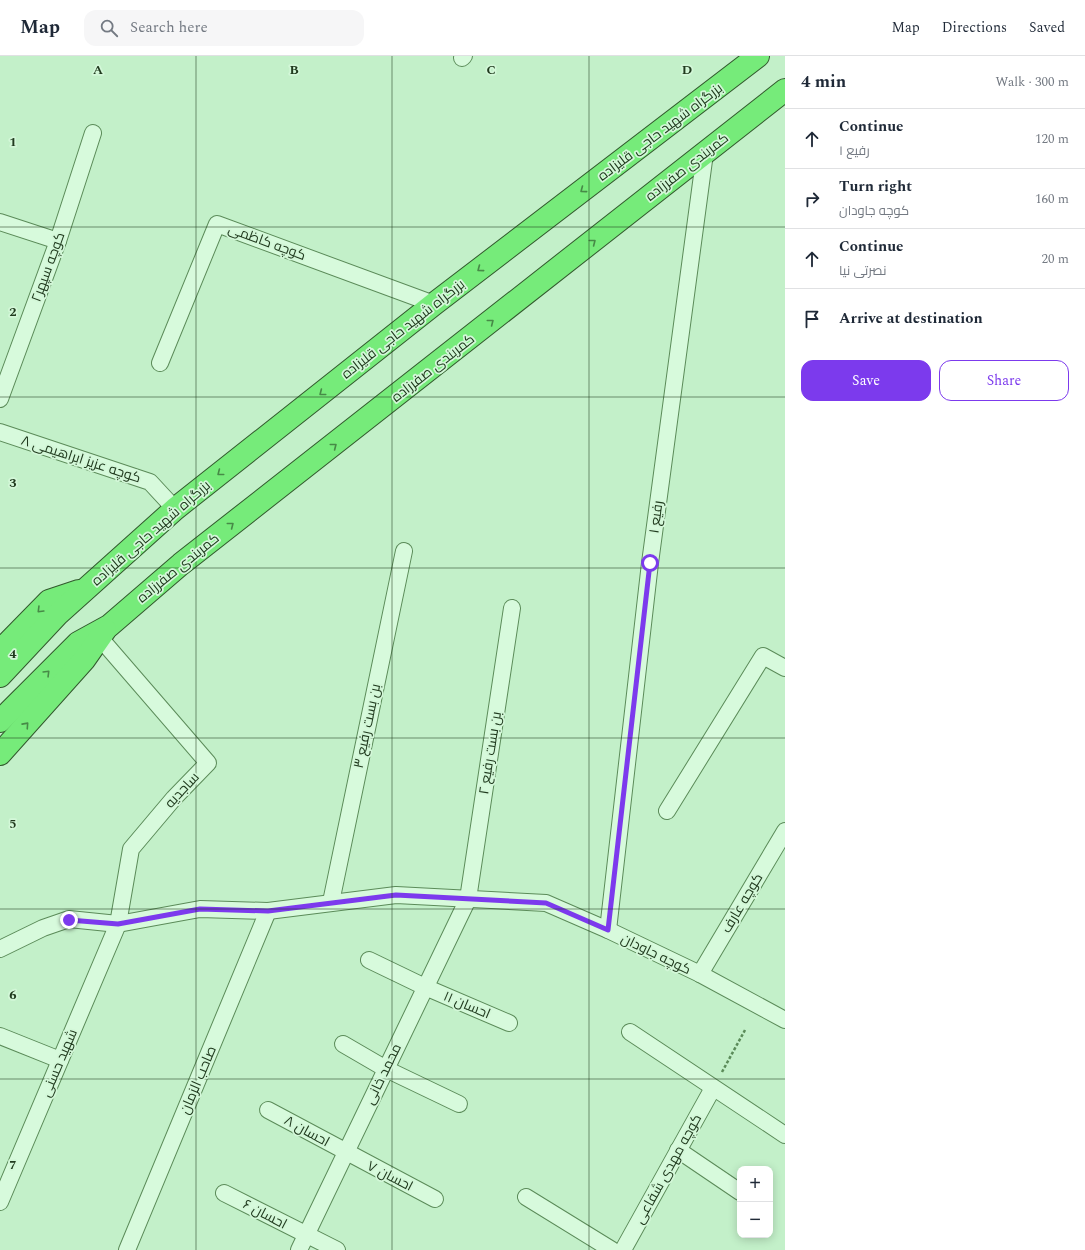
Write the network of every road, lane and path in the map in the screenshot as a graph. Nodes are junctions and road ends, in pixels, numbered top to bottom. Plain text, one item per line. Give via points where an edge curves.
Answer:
1 (757, 56) edge
2 (785, 90) edge
3 (93, 133) dead end
4 (705, 153) junction
5 (0, 222) edge
6 (58, 242) junction
7 (434, 304) junction
8 (160, 363) dead end
9 (0, 399) edge
10 (0, 432) edge
11 (174, 509) junction
12 (404, 551) dead end
13 (87, 588) junction
14 (512, 608) dead end
15 (105, 632) junction
16 (0, 651) edge
17 (785, 668) edge
18 (0, 676) edge
19 (0, 721) edge
20 (0, 754) edge
21 (667, 811) dead end
22 (785, 831) edge
23 (468, 899) junction
24 (331, 902) junction
25 (268, 911) junction
26 (118, 924) junction
27 (608, 930) junction
28 (0, 949) edge
29 (369, 960) dead end
30 (700, 974) junction
31 (425, 987) junction
32 (785, 1020) edge
33 (509, 1023) dead end
34 (745, 1030) dead end
35 (630, 1032) dead end
36 (0, 1036) edge
37 (343, 1044) dead end
38 (60, 1060) junction
39 (386, 1069) junction
40 (713, 1088) junction
41 (459, 1104) dead end
42 (268, 1110) dead end
43 (785, 1135) edge
44 (678, 1150) junction
45 (345, 1153) junction
46 (737, 1190) edge
47 (224, 1193) dead end
48 (526, 1197) dead end
49 (435, 1199) dead end
50 (0, 1202) edge
51 (306, 1235) junction
52 (127, 1250) edge
53 (299, 1250) edge
54 (336, 1250) edge
55 (612, 1250) edge
56 (623, 1250) edge

1 -> 7 highway, بزرگراه شهید حاجی قلیزاده
2 - 4 highway, کمربندی صفرزاده
3 - 6 street, کوچه سپهر۲
15 -> 4 highway, کمربندی صفرزاده via 181,564
4 - 27 street, رفیع ۱ via 650,563
5 - 6 street
6 - 9 street, کوچه سپهر۲
7 - 8 street, کوچه کاظمی via 217,224
7 -> 11 highway, بزرگراه شهید حاجی قلیزاده
10 - 11 street, ۸ کوچه عزیز ابراهیمی via 150,482
11 - 13 highway, بزرگراه شهید حاجی قلیزاده
12 - 24 street, بن بست رفیع ۳
13 -> 16 highway via 49,601
13 - 18 highway, بزرگراه شهید حاجی قلیزاده via 58,614
14 - 23 street, بن بست رفیع ۲
19 -> 15 highway, کمربندی صفرزاده via 78,643
20 -> 15 highway via 84,660
15 - 26 street, ساجدیه via 208,763 131,849
17 - 21 street via 763,656
22 - 30 street, کوچه عارف
23 - 24 street, کوچه جاودان via 396,895
23 - 27 street, کوچه جاودان via 546,903
23 - 31 street, محمد خانی
24 - 25 street, کوچه جاودان
25 - 26 street, کوچه جاودان via 200,909
25 - 52 street, صاحب الزمان
26 - 28 street, کوچه جاودان via 69,920 43,928
26 - 38 street, شهید حسنی
27 - 30 street, کوچه جاودان
29 - 31 street, احسان ۱۱
30 - 32 street, کوچه جاودان
31 - 33 street, احسان ۱۱
31 - 39 street, محمد خانی
34 - 40 path
35 - 40 street
36 - 38 street
37 - 39 street
38 - 50 street, شهید حسنی
39 - 41 street
39 - 45 street, محمد خانی
40 - 43 street
40 - 44 street, کوچه مهدی شفاعی
42 - 45 street, احسان ۸
44 - 46 street
44 - 56 street, کوچه مهدی شفاعی
45 - 49 street, احسان ۷
45 - 51 street, محمد خانی
47 - 51 street, احسان ۶
48 - 55 street
51 - 53 street, محمد خانی
51 - 54 street, احسان ۶

